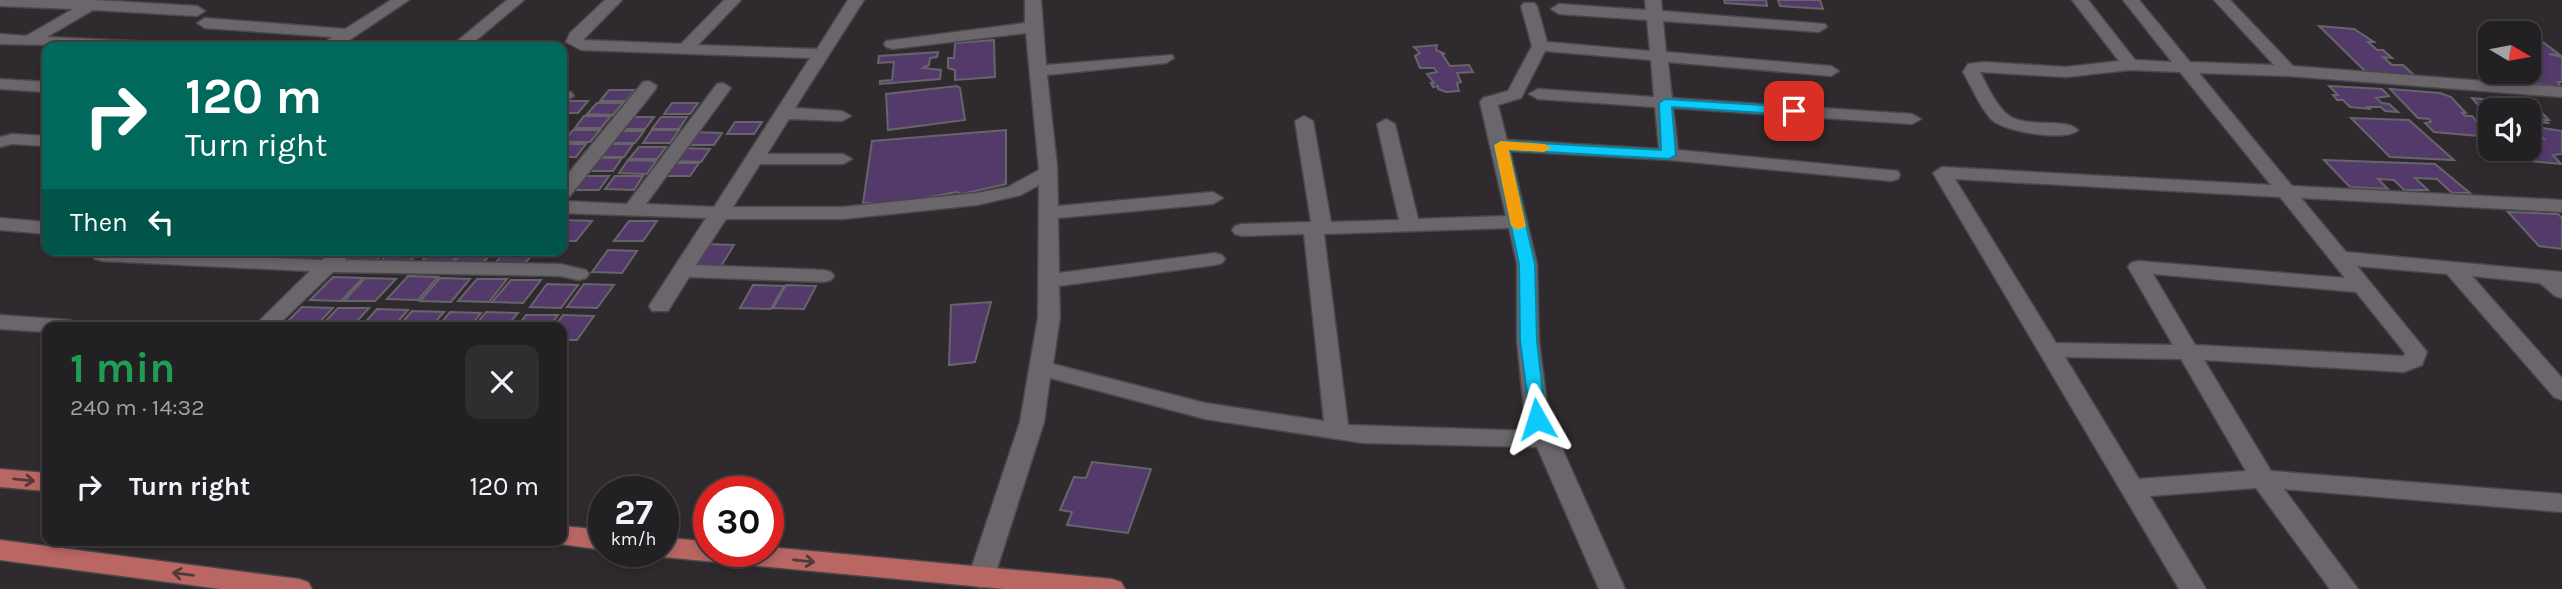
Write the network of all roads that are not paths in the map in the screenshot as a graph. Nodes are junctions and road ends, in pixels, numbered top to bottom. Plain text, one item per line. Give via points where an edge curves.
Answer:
1 (401, 0) edge
2 (516, 0) edge
3 (614, 0) edge
4 (733, 0) edge
5 (856, 0) edge
6 (1033, 0) edge
7 (2080, 0) edge
8 (2131, 0) edge
9 (2222, 0) edge
10 (0, 1) edge
11 (97, 2) edge
12 (1529, 6) dead end
13 (1654, 8) edge
14 (1559, 9) dead end
15 (1033, 27) junction
16 (1819, 27) dead end
17 (349, 34) junction
18 (0, 39) edge
19 (29, 40) junction
20 (65, 42) edge
21 (336, 42) edge
22 (464, 42) edge
23 (891, 44) dead end
24 (1540, 46) junction
25 (685, 49) junction
26 (821, 54) junction
27 (1660, 57) junction
28 (1166, 58) dead end
29 (2130, 65) junction
30 (2188, 68) junction
31 (1038, 71) junction
32 (1831, 71) dead end
33 (2288, 71) junction
34 (0, 84) edge
35 (649, 86) dead end
36 (42, 87) edge
37 (723, 88) dead end
38 (2562, 92) edge
39 (1538, 94) dead end
40 (1665, 103) junction
41 (783, 113) junction
42 (842, 116) dead end
43 (1912, 119) dead end
44 (1304, 121) dead end
45 (1386, 124) dead end
46 (2069, 130) dead end
47 (42, 141) edge
48 (0, 142) edge
49 (1501, 145) junction
50 (1669, 155) junction
51 (754, 159) junction
52 (843, 159) dead end
53 (1048, 172) junction
54 (1891, 175) dead end
55 (567, 187) edge
56 (2286, 190) junction
57 (1213, 198) dead end
58 (2562, 206) edge
59 (567, 207) edge
60 (632, 210) junction
61 (720, 213) junction
62 (1048, 213) junction
63 (1518, 222) junction
64 (0, 224) edge
65 (1410, 225) junction
66 (42, 228) edge
67 (1317, 228) junction
68 (1242, 230) dead end
69 (122, 256) edge
70 (338, 256) edge
71 (2340, 258) junction
72 (1215, 259) dead end
73 (327, 266) junction
74 (2454, 268) junction
75 (683, 271) junction
76 (579, 274) dead end
77 (824, 276) dead end
78 (2554, 277) edge
79 (1049, 281) junction
80 (2363, 286) junction
81 (2562, 292) edge
82 (660, 306) dead end
83 (0, 322) edge
84 (269, 322) edge
85 (42, 325) edge
86 (2049, 350) junction
87 (2189, 352) junction
88 (1040, 368) junction
89 (2562, 392) edge
90 (1337, 431) junction
91 (1546, 439) junction
92 (0, 478) edge
93 (2263, 479) junction
94 (42, 482) edge
95 (2133, 488) junction
96 (2562, 503) edge
97 (567, 536) edge
98 (588, 538) edge
99 (679, 549) edge
100 (0, 550) edge
101 (981, 578) junction
102 (299, 589) edge
103 (1112, 589) edge
104 (1612, 589) edge
105 (2193, 589) edge
106 (2345, 589) edge

1 - 17 street
2 - 22 street
3 - 25 street via 574,42 581,46
4 - 25 street
5 - 26 street
6 - 15 street
7 - 29 street
8 - 30 street
9 - 33 street
10 - 11 street
11 - 17 street
11 - 19 street
12 - 24 street
13 - 14 street
13 - 16 street
13 - 27 street
15 - 23 street
15 - 31 street
17 - 21 street
18 - 19 street
19 - 20 street
24 - 27 street
24 - 49 street via 1515,94 1489,102
25 - 26 street
26 - 41 street
27 - 32 street
27 - 40 street
28 - 31 street
29 - 30 street
29 - 46 street via 2066,72 1983,67 1971,72 2006,122 2025,128
30 - 33 street
30 - 56 street
31 - 53 street
33 - 38 street
34 - 36 street
35 - 55 street
37 - 60 street
39 - 40 street
40 - 43 street
40 - 50 street
41 - 42 street
41 - 51 street
44 - 67 street
45 - 65 street
47 - 48 street
49 - 50 street
49 - 63 street
50 - 54 street
51 - 52 street
51 - 61 street
53 - 61 street via 1014,191 977,199 844,213
53 - 62 street
56 - 58 street
56 - 71 street
56 - 86 street via 1942,173
57 - 62 street
59 - 60 street
60 - 61 street
61 - 75 street
62 - 79 street
63 - 65 street
63 - 91 street via 1527,264 1528,341 1537,419
64 - 66 street
65 - 67 street
67 - 68 street
67 - 90 street
69 - 73 street
70 - 73 street
71 - 74 street
71 - 80 street
72 - 79 street
73 - 76 street
73 - 84 street
74 - 78 street
74 - 89 street
75 - 77 street
75 - 82 street
78 - 81 street
79 - 88 street via 1049,317
80 - 87 street via 2416,352 2414,360 2404,365
80 - 87 street via 2138,267
83 - 85 street
86 - 87 street
86 - 95 street
87 - 93 street
88 - 90 street via 1205,411
88 - 101 street via 1032,422
90 - 91 street
91 - 104 street
92 -> 94 main road
93 - 95 street
93 - 96 street
93 - 106 street
95 - 105 street
97 - 98 main road
99 -> 101 main road
102 -> 100 main road
101 - 103 main road

